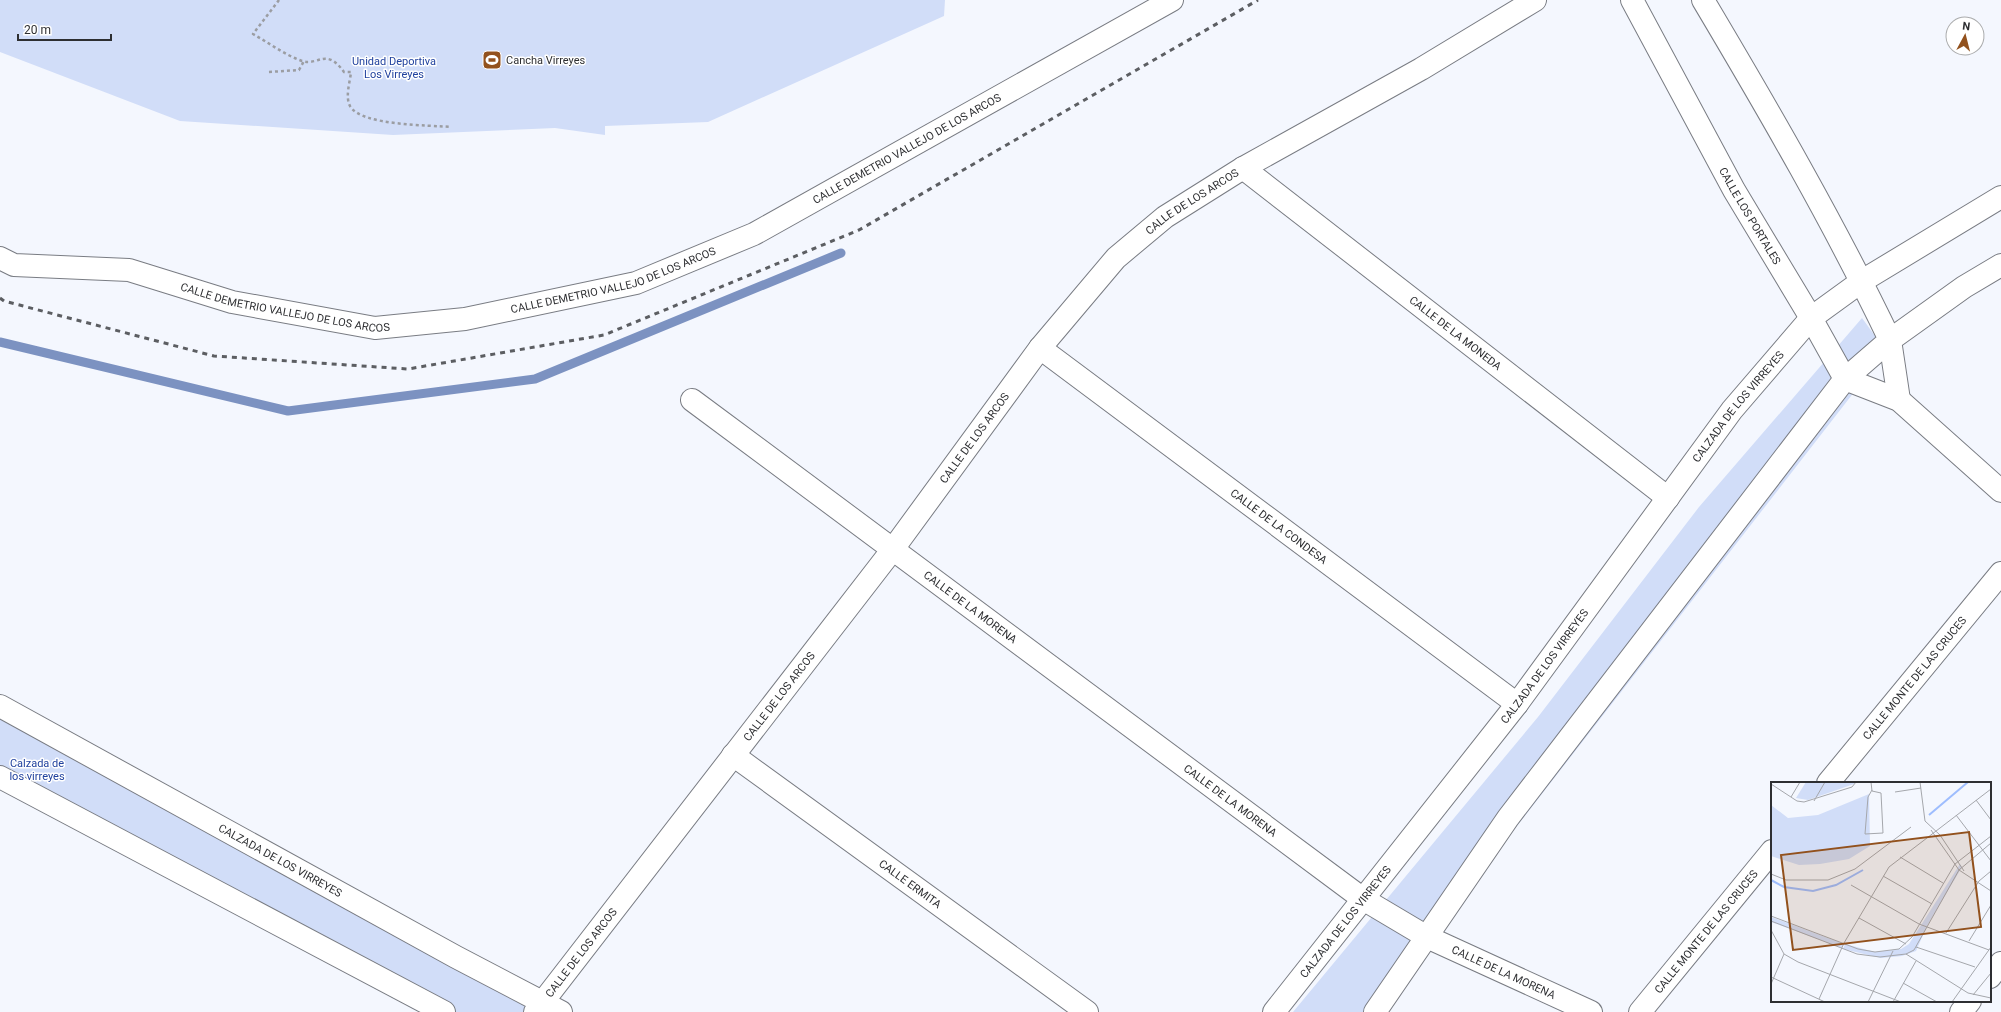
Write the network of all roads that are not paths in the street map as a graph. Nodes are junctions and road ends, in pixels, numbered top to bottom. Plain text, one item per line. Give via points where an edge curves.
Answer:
1 (1172, 0) edge
2 (1535, 0) edge
3 (1632, 0) edge
4 (1703, 0) edge
5 (1243, 168) junction
6 (2001, 196) edge
7 (0, 258) edge
8 (2001, 265) edge
9 (1862, 281) junction
10 (1811, 318) junction
11 (1890, 340) junction
12 (1040, 348) junction
13 (1845, 379) junction
14 (692, 400) dead end
15 (1899, 400) junction
16 (2001, 491) edge
17 (1668, 498) junction
18 (893, 549) junction
19 (2001, 573) edge
20 (1517, 704) junction
21 (0, 706) edge
22 (733, 755) junction
23 (0, 776) edge
24 (1829, 782) edge
25 (1771, 852) edge
26 (1364, 898) junction
27 (1427, 937) junction
28 (2001, 963) edge
29 (1991, 976) edge
30 (1969, 1002) edge
31 (539, 1006) edge
32 (444, 1012) edge
33 (561, 1012) edge
34 (1087, 1012) edge
35 (1274, 1012) edge
36 (1375, 1012) edge
37 (1591, 1012) edge
38 (1640, 1012) edge
39 (1961, 1012) edge

1 - 7 street, CALLE DEMETRIO VALLEJO DE LOS ARCOS via 754,234 636,283 465,319 375,328 232,302 129,270 14,266
2 - 5 street, CALLE DE LOS ARCOS via 1421,69
3 - 10 street, CALLE LOS PORTALES via 1734,190
4 - 9 street via 1766,106
5 - 12 street, CALLE DE LOS ARCOS via 1165,217 1116,258
5 - 17 street, CALLE DE LA MONEDA
6 - 9 street
8 - 11 street via 1964,287
9 - 10 street, CALZADA DE LOS VIRREYES
9 - 11 street
10 - 13 street, CALLE LOS PORTALES
10 - 17 street, CALZADA DE LOS VIRREYES via 1732,410
11 - 13 street
11 - 15 street
12 - 18 street, CALLE DE LOS ARCOS
12 - 20 street, CALLE DE LA CONDESA
13 - 15 street
13 - 27 street via 1508,818
14 - 18 street, CALLE DE LA MORENA
15 - 16 street
17 - 20 street, CALZADA DE LOS VIRREYES
18 - 22 street, CALLE DE LOS ARCOS
18 - 26 street, CALLE DE LA MORENA
19 - 24 street, CALLE MONTE DE LAS CRUCES
20 - 26 street, CALZADA DE LOS VIRREYES
21 - 31 street, CALZADA DE LOS VIRREYES via 456,957
22 - 31 street, CALLE DE LOS ARCOS
22 - 34 street, CALLE ERMITA
23 - 32 street
25 - 38 street, CALLE MONTE DE LAS CRUCES
26 - 27 street, CALLE DE LA MORENA
26 - 35 street, CALZADA DE LOS VIRREYES
27 - 36 street
27 - 37 street, CALLE DE LA MORENA
28 - 29 street
30 - 39 street
31 - 33 street, CALZADA DE LOS VIRREYES

